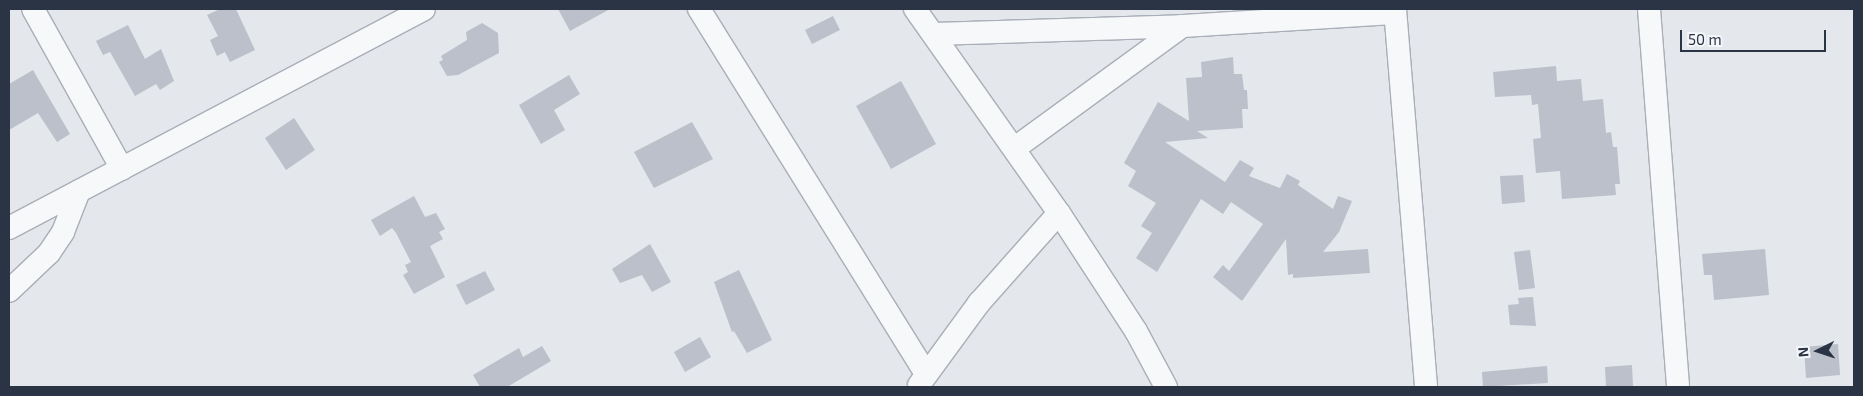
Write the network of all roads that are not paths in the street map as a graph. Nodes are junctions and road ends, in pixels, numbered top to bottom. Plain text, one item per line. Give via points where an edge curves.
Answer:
1 (33, 9) edge
2 (424, 9) edge
3 (699, 9) edge
4 (915, 9) edge
5 (1649, 9) edge
6 (1395, 11) edge
7 (1182, 26) junction
8 (934, 34) junction
9 (1015, 148) junction
10 (122, 169) junction
11 (79, 192) junction
12 (1059, 213) junction
13 (9, 228) edge
14 (9, 290) edge
15 (922, 381) edge
16 (1166, 387) edge
17 (1426, 387) edge
18 (1678, 387) edge

1 - 10 street
2 - 10 street
3 - 15 street
4 - 8 street
5 - 18 street
6 - 7 street
6 - 17 street
7 - 8 street
7 - 9 street
8 - 9 street
9 - 12 street
10 - 11 street
11 - 13 street
11 - 14 street via 63,232 49,253
12 - 15 street via 979,303
12 - 16 street via 1136,332

